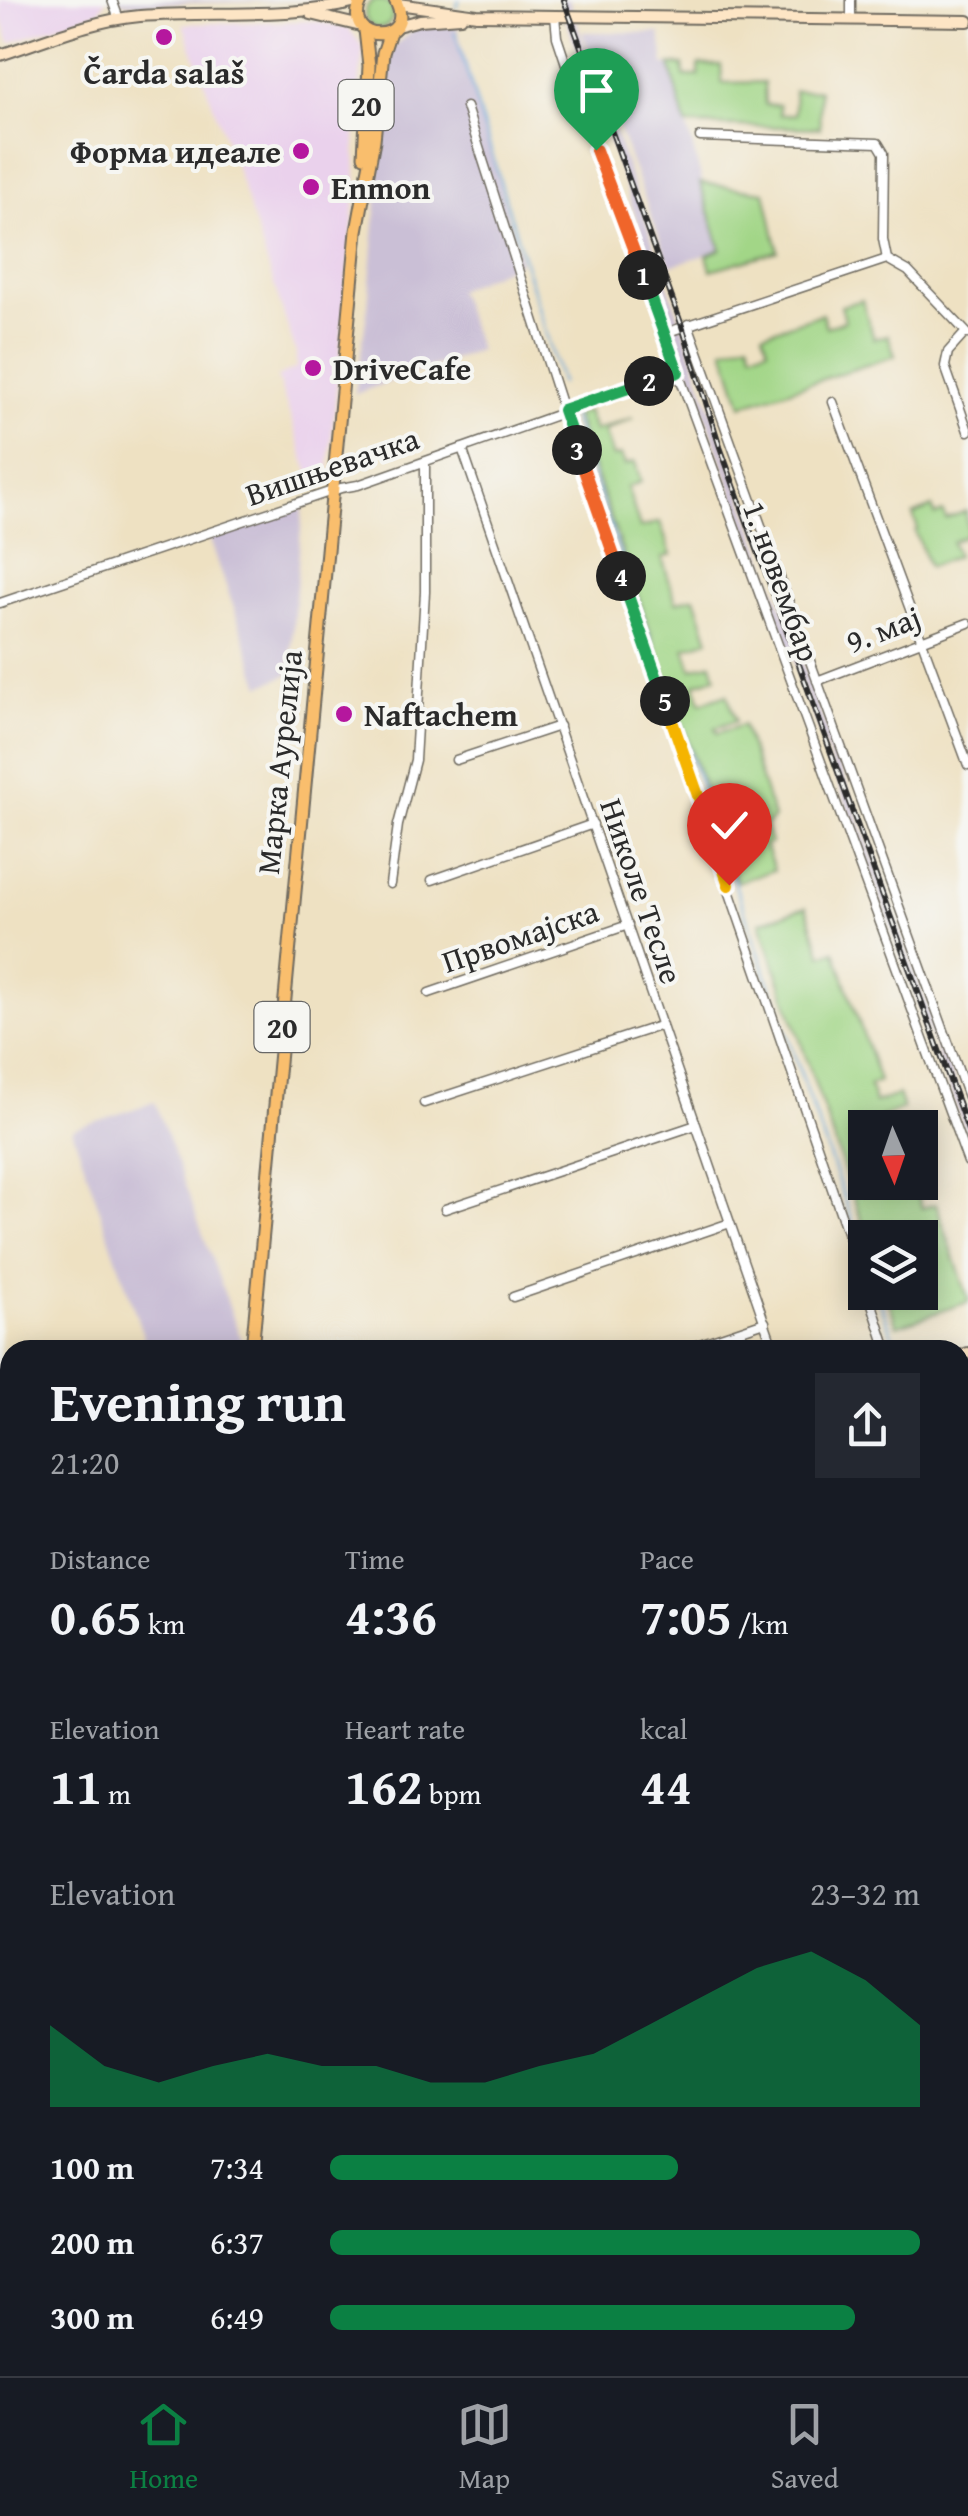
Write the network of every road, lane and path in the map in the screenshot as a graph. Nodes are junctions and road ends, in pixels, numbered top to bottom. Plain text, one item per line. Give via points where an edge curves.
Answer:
1 (112, 0) edge
2 (851, 0) edge
3 (362, 1) edge
4 (397, 2) edge
5 (305, 14) junction
6 (477, 15) junction
7 (555, 16) junction
8 (119, 19) junction
9 (851, 19) junction
10 (968, 21) edge
11 (363, 28) junction
12 (393, 29) junction
13 (0, 55) edge
14 (466, 107) dead end
15 (700, 137) dead end
16 (364, 180) junction
17 (887, 259) junction
18 (688, 324) junction
19 (665, 332) junction
20 (967, 333) edge
21 (678, 372) junction
22 (833, 402) dead end
23 (563, 410) junction
24 (968, 431) edge
25 (462, 448) junction
26 (425, 462) junction
27 (333, 491) junction
28 (0, 603) edge
29 (968, 623) edge
30 (920, 641) junction
31 (817, 682) junction
32 (559, 726) junction
33 (456, 760) dead end
34 (968, 765) edge
35 (594, 824) junction
36 (432, 880) dead end
37 (390, 884) dead end
38 (628, 925) junction
39 (428, 993) dead end
40 (662, 1025) junction
41 (968, 1059) edge
42 (954, 1063) junction
43 (968, 1097) edge
44 (424, 1103) dead end
45 (696, 1125) junction
46 (968, 1162) edge
47 (445, 1210) dead end
48 (730, 1223) junction
49 (848, 1235) edge
50 (512, 1297) dead end
51 (874, 1310) edge
52 (764, 1322) junction
53 (253, 1340) edge
54 (711, 1340) edge
55 (770, 1340) edge
56 (884, 1340) edge

1 - 8 street
2 - 9 street
3 - 5 main road
3 - 11 main road, 20 via 357,14
4 - 6 main road
4 - 12 main road, 20 via 400,16
5 - 8 main road
5 - 11 main road
6 - 7 main road
6 - 12 main road
7 - 9 main road
7 - 19 street, 1. новембар via 566,67
8 - 13 main road
9 - 10 main road
11 - 12 main road, 20 via 377,35
11 - 16 main road, Марка Аурелија / 20
12 - 16 main road, Марка Аурелија / 20 via 383,54
14 - 23 street
15 - 17 street via 878,143 884,154
16 - 27 main road, Марка Аурелија / 20
17 - 18 street
17 - 20 street via 908,271
18 - 19 street
18 - 31 street, 1. новембар
19 - 21 street, 1. новембар
20 - 24 street via 948,352 945,366
21 - 23 street, Вишњевачка
21 - 46 street, 1. новембар
22 - 30 street
23 - 25 street, Вишњевачка
23 - 49 street
25 - 26 street, Вишњевачка
25 - 32 street, Николе Тесле
26 - 27 street, Вишњевачка
26 - 37 street via 415,760
27 - 28 street, Вишњевачка
27 - 53 main road, Марка Аурелија / 20
29 - 30 street, 9. мај
30 - 31 street, 9. мај
30 - 34 street
31 - 42 street, 1. новембар
32 - 33 street
32 - 35 street, Николе Тесле
35 - 36 street
35 - 38 street, Николе Тесле
38 - 39 street, Првомајска
38 - 40 street, Николе Тесле
40 - 44 street
40 - 45 street, Николе Тесле
41 - 42 street
42 - 43 street, 1. новембар
45 - 47 street
45 - 48 street, Николе Тесле
48 - 50 street
48 - 52 street, Николе Тесле
51 - 56 street
52 - 54 street
52 - 55 street, Николе Тесле

